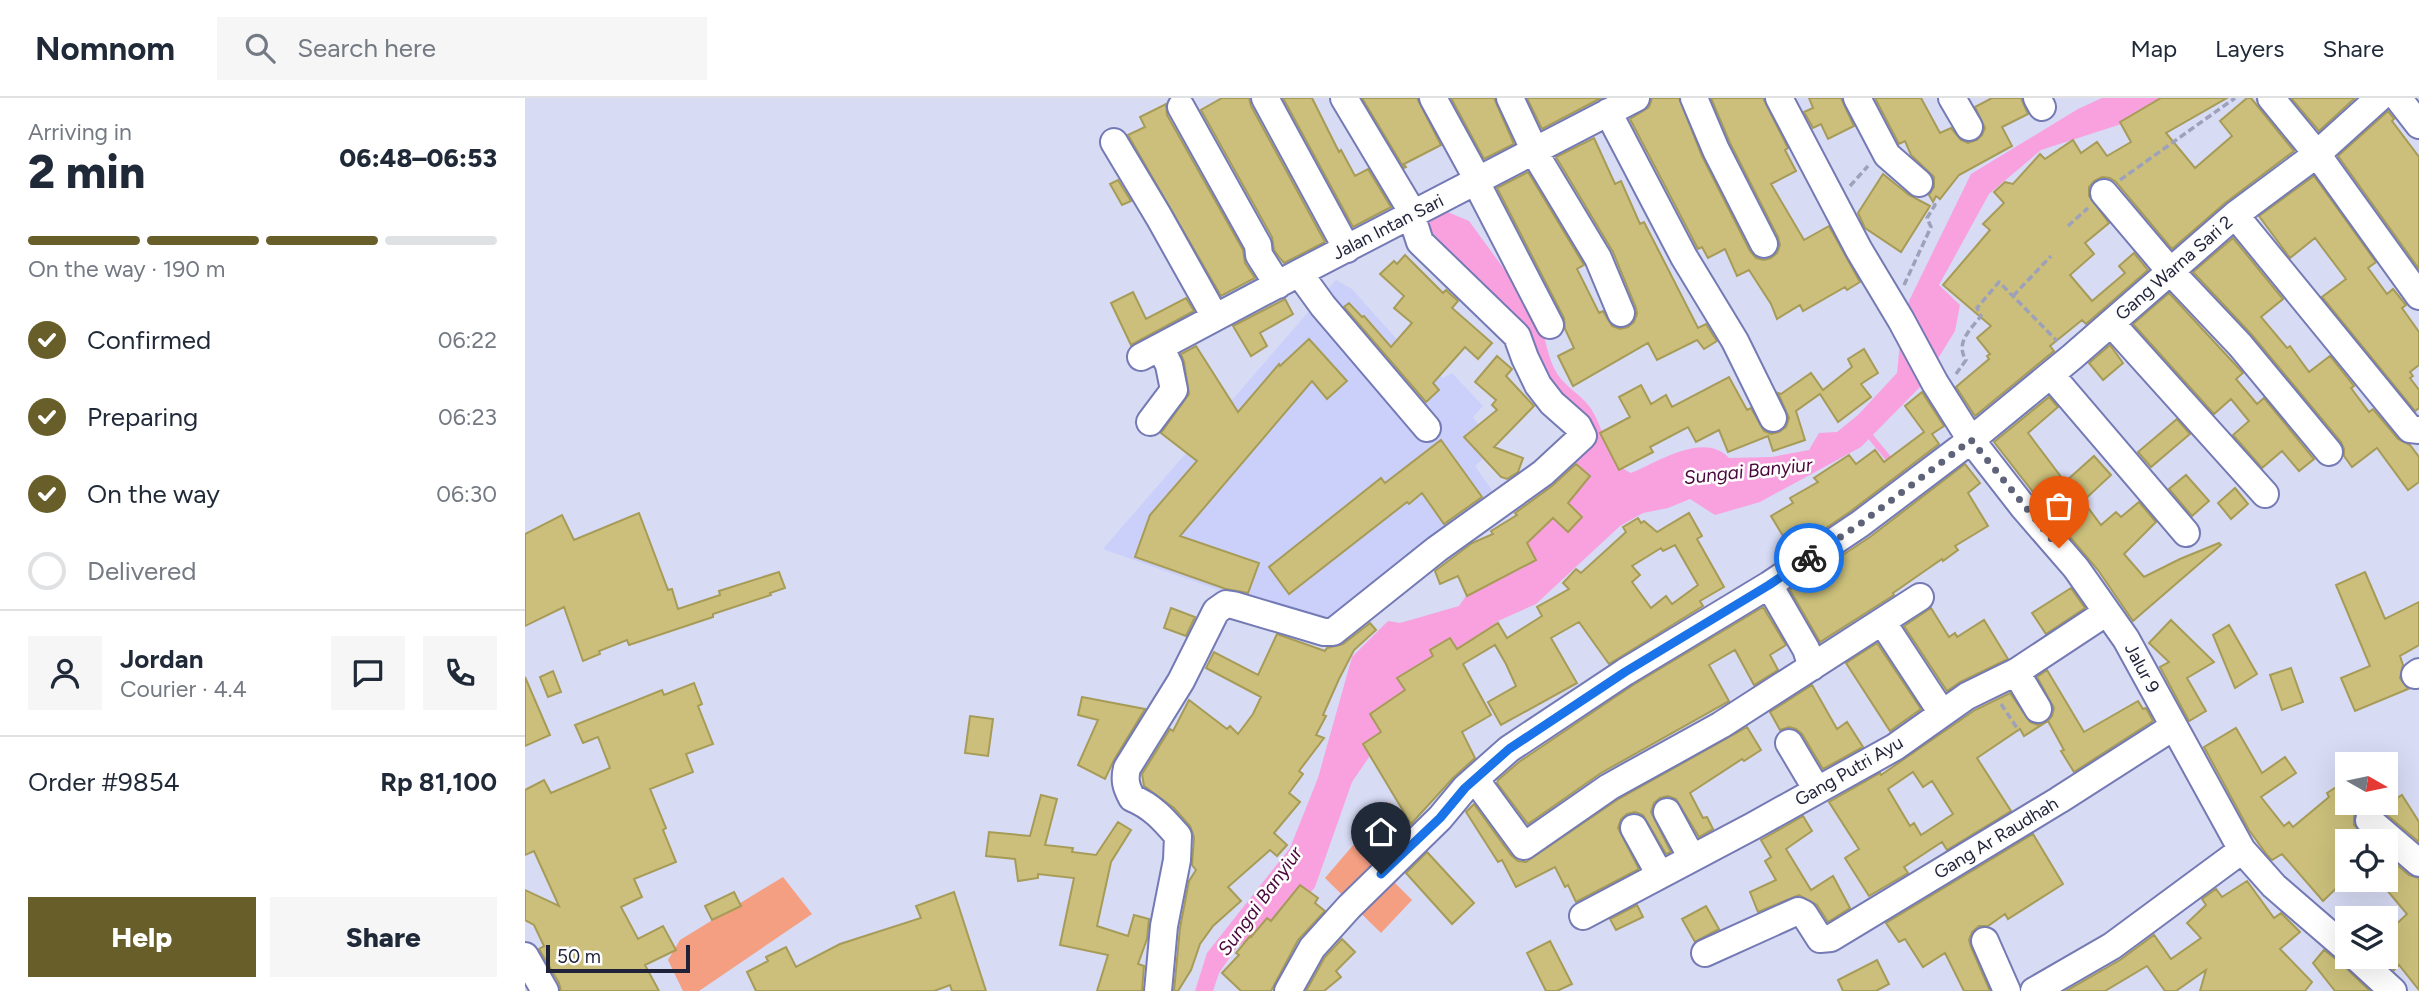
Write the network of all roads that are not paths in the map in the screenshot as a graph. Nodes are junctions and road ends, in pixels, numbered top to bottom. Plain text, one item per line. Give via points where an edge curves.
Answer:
1 (1265, 98) edge
2 (1344, 98) edge
3 (1433, 98) edge
4 (1510, 98) edge
5 (1693, 98) edge
6 (1779, 98) edge
7 (1857, 98) edge
8 (1952, 98) edge
9 (2271, 98) edge
10 (2379, 98) edge
11 (2398, 98) edge
12 (1615, 105) edge
13 (1181, 107) dead end
14 (2419, 125) edge
15 (1969, 127) dead end
16 (1114, 142) dead end
17 (1536, 149) junction
18 (2317, 154) junction
19 (1476, 182) junction
20 (1919, 184) road end
21 (2105, 193) road end
22 (2235, 215) junction
23 (1410, 216) junction
24 (1765, 244) dead end
25 (1347, 248) junction
26 (2171, 272) junction
27 (1288, 279) junction
28 (2419, 296) edge
29 (1621, 313) dead end
30 (1215, 317) junction
31 (2111, 323) junction
32 (1550, 325) dead end
33 (2051, 375) junction
34 (1773, 418) dead end
35 (1150, 422) dead end
36 (1427, 428) dead end
37 (2419, 430) edge
38 (1971, 440) junction
39 (2329, 452) dead end
40 (2265, 494) dead end
41 (2186, 533) dead end
42 (1769, 585) junction
43 (1920, 597) dead end
44 (2107, 612) junction
45 (1883, 623) junction
46 (1812, 667) junction
47 (2016, 672) junction
48 (2038, 709) dead end
49 (1942, 713) junction
50 (2173, 726) junction
51 (1789, 743) dead end
52 (1475, 779) junction
53 (1817, 790) junction
54 (1667, 811) dead end
55 (2369, 820) dead end
56 (1634, 828) dead end
57 (2242, 850) junction
58 (1692, 858) junction
59 (2419, 863) edge
60 (1660, 875) junction
61 (1583, 916) dead end
62 (2335, 939) edge
63 (1985, 942) dead end
64 (1705, 953) dead end
65 (525, 956) edge
66 (2369, 969) edge
67 (545, 991) edge
68 (1158, 991) edge
69 (1288, 991) edge
70 (2007, 991) edge
71 (2034, 991) edge
72 (2393, 991) edge

1 - 25 street
2 - 23 street via 1408,205
3 - 19 street
4 - 17 street
5 - 24 street
6 - 38 street, Jalur 9 via 1833,203
7 - 20 street via 1887,155
8 - 15 street
9 - 18 street
10 - 18 street, Gang Warna Sari 2
11 - 14 street
12 - 17 street, Jalan Intan Sari
12 - 34 street via 1684,257 1735,341
13 - 27 street via 1258,245 1259,255
16 - 30 street
17 - 19 street, Jalan Intan Sari
17 - 29 street via 1598,258
18 - 22 street, Gang Warna Sari 2
18 - 28 street
19 - 23 street, Jalan Intan Sari
19 - 32 street
21 - 26 street
22 - 26 street, Gang Warna Sari 2
22 - 37 street via 2410,429
23 - 25 street, Jalan Intan Sari
23 - 68 street via 1420,242 1517,336 1538,385 1579,426 1583,436 1543,474 1437,549 1333,632 1233,605 1216,611 1125,775 1132,798 1163,818 1178,836
25 - 27 street, Jalan Intan Sari
26 - 31 street, Gang Warna Sari 2
26 - 39 street via 2241,345
27 - 30 street, Jalan Intan Sari
27 - 36 street via 1324,306
30 - 35 street, Jalan Intan Sari via 1151,352 1169,365 1174,390
31 - 33 street, Gang Warna Sari 2
31 - 40 street
33 - 38 street, Gang Warna Sari 2
33 - 41 street
38 - 42 street, Gang Warna Sari 2 via 1860,524
38 - 44 street, Jalur 9
42 - 46 street
42 - 52 street, Gang Warna Sari 2 via 1625,672 1509,749
43 - 45 street
44 - 47 street, Gang Putri Ayu
44 - 50 street, Jalur 9
45 - 46 street
45 - 49 street
46 - 52 street via 1721,725 1609,786 1524,846
47 - 48 street
47 - 49 street, Gang Putri Ayu
49 - 53 street, Gang Putri Ayu via 1895,747
50 - 57 street, Jalur 9
50 - 64 street, Gang Ar Raudhah via 1838,934 1822,940 1798,911
51 - 53 street
52 - 69 street, Gang Warna Sari 2 via 1349,906 1312,948
53 - 58 street, Gang Putri Ayu
54 - 58 street
55 - 59 street
56 - 60 street
57 - 62 street, Jalur 9 via 2274,886
57 - 71 street via 2112,946
58 - 60 street, Gang Putri Ayu
60 - 61 street, Gang Putri Ayu
63 - 70 street
65 - 67 street
66 - 72 street

